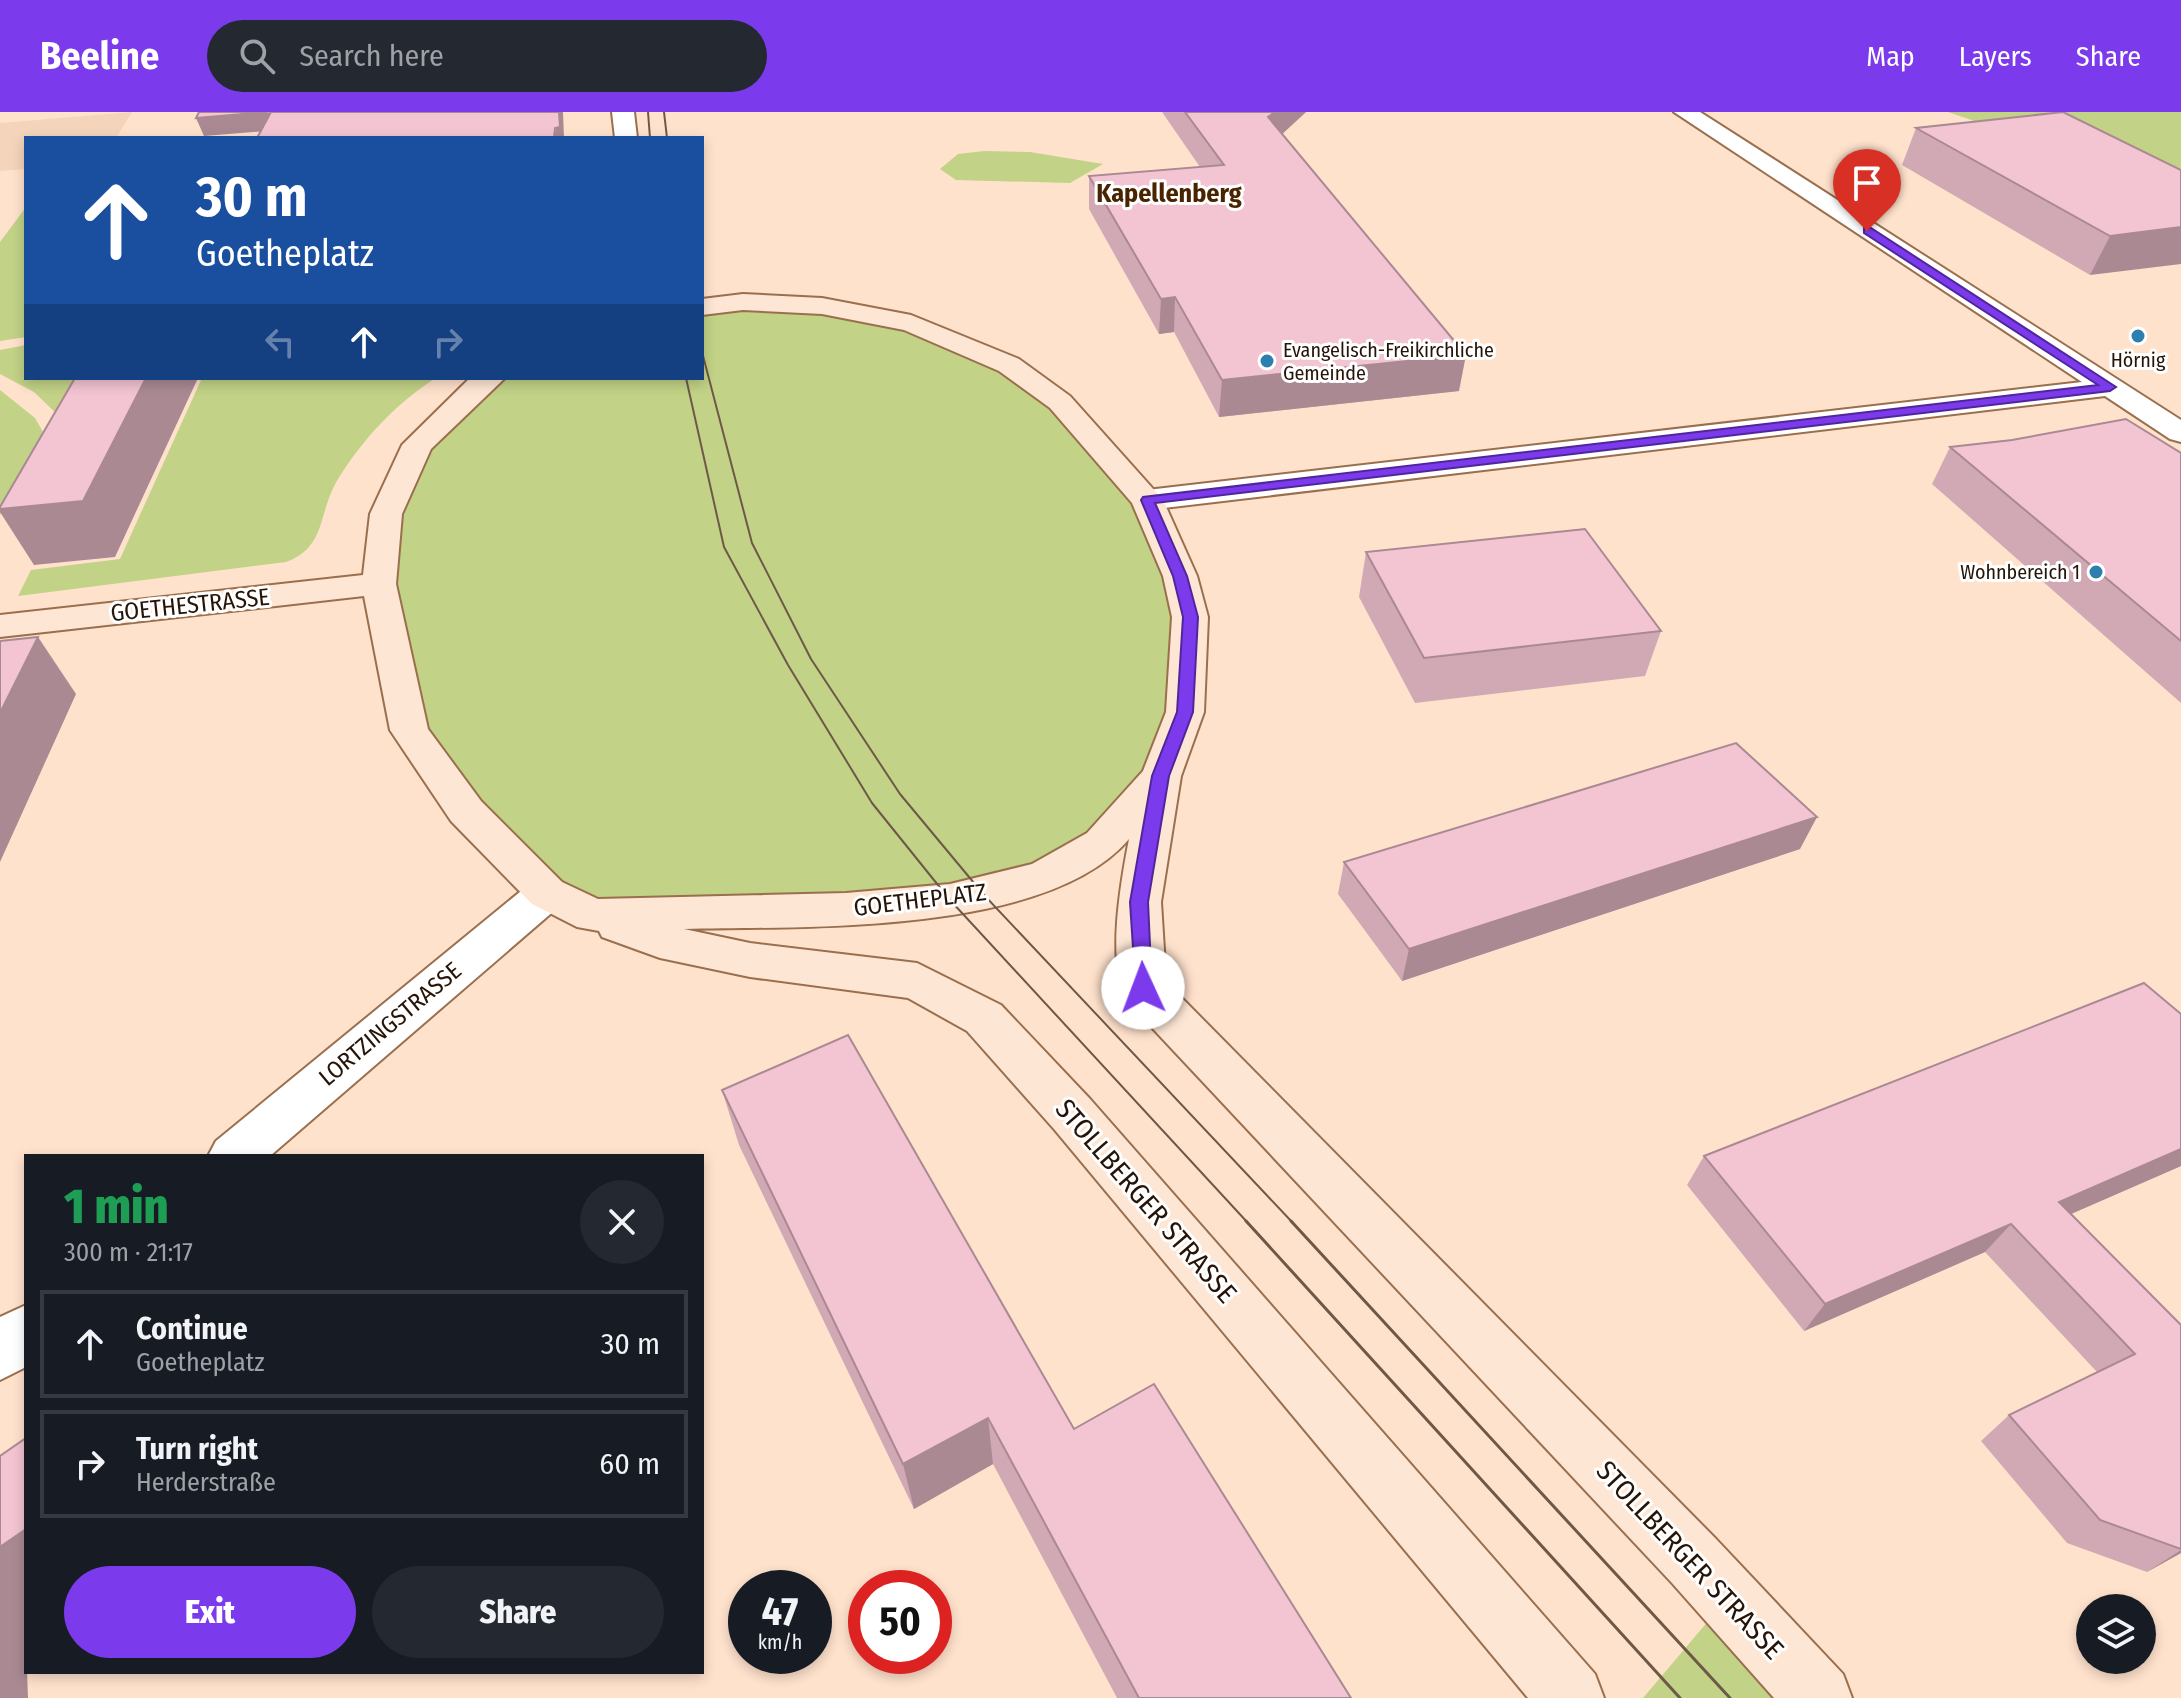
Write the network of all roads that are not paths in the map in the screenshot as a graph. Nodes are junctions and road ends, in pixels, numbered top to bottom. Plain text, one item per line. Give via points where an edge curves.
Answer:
1 (623, 112) edge
2 (1685, 112) edge
3 (626, 136) edge
4 (704, 307) edge
5 (487, 380) edge
6 (2110, 387) junction
7 (2181, 433) edge
8 (1147, 500) junction
9 (379, 584) junction
10 (0, 626) edge
11 (1161, 776) junction
12 (547, 893) junction
13 (593, 915) junction
14 (236, 1154) edge
15 (24, 1333) edge
16 (0, 1353) edge
17 (1571, 1698) edge
18 (1819, 1698) edge

1 - 3 street
2 - 6 street
4 - 8 main road, GOETHEPLATZ via 743,302 822,306 911,323 976,349 1009,365 1060,402
5 - 9 main road, GOETHEPLATZ via 417,445 386,514
6 - 7 street
6 - 8 street
8 - 11 main road, GOETHEPLATZ via 1180,576 1190,617 1185,712
9 - 10 main road, GOETHESTRASSE
9 - 12 main road, GOETHEPLATZ via 409,730 466,811
11 - 13 main road, GOETHEPLATZ via 1102,843 1045,877 984,895 846,909
11 - 18 main road, STOLLBERGER STRASSE via 1139,902 1143,988
12 - 13 main road, GOETHEPLATZ
12 - 14 street, LORTZINGSTRASSE
13 - 17 main road, STOLLBERGER STRASSE via 660,941 750,960 917,981 984,1018
15 - 16 street

